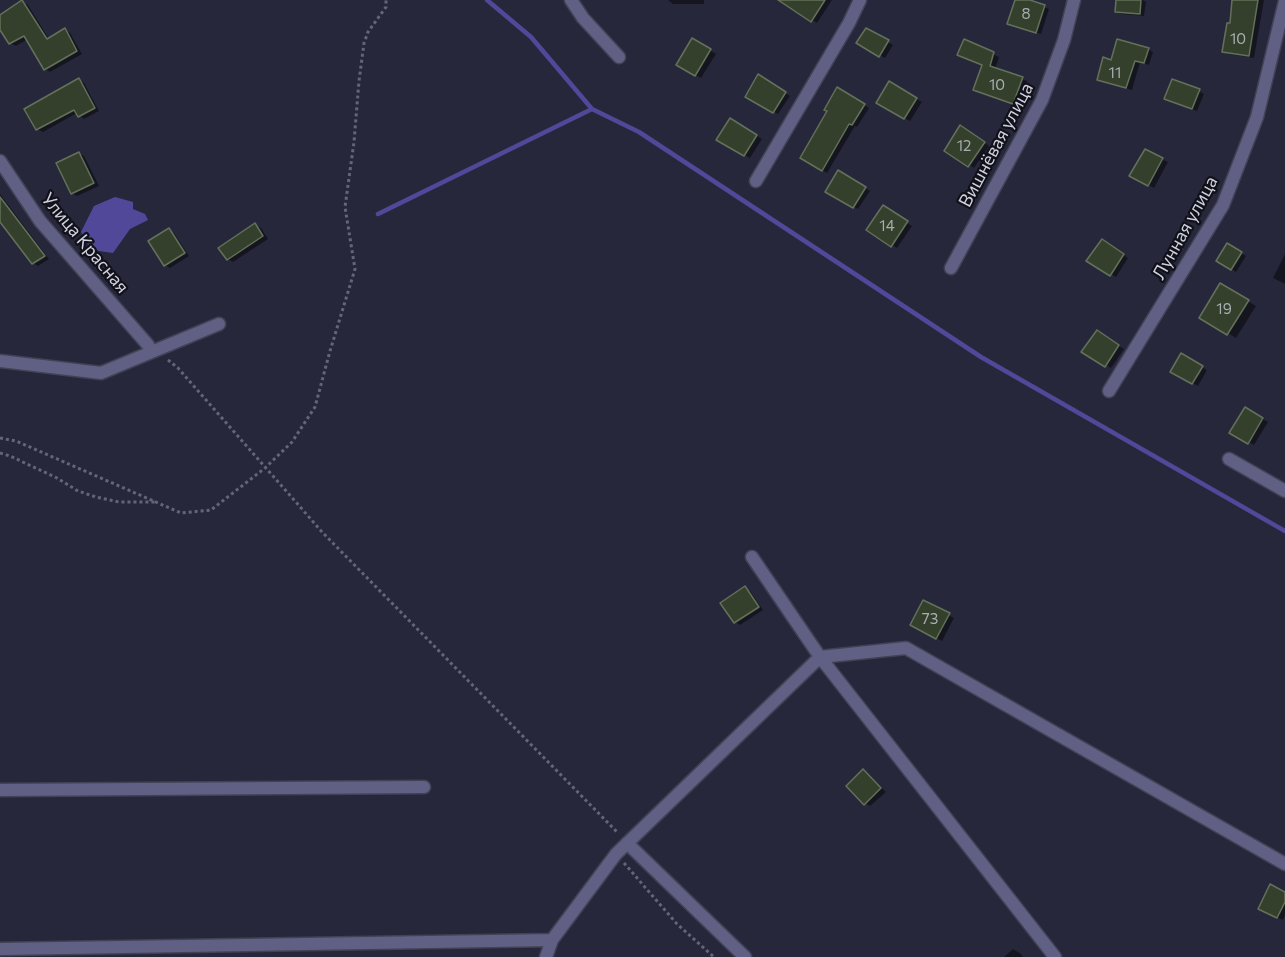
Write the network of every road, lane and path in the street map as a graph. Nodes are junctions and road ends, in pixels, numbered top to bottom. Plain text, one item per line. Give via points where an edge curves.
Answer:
1 (386, 0) edge
2 (571, 0) edge
3 (860, 0) edge
4 (1074, 0) edge
5 (1285, 1) edge
6 (619, 57) dead end
7 (0, 161) edge
8 (756, 181) dead end
9 (951, 268) dead end
10 (219, 324) dead end
11 (152, 348) junction
12 (0, 362) edge
13 (1109, 392) dead end
14 (0, 438) edge
15 (0, 453) edge
16 (1229, 459) dead end
17 (264, 468) junction
18 (1285, 491) edge
19 (157, 502) junction
20 (752, 557) dead end
21 (820, 657) junction
22 (424, 787) dead end
23 (0, 790) edge
24 (627, 843) junction
25 (616, 854) junction
26 (1285, 864) edge
27 (552, 939) junction
28 (0, 949) edge
29 (546, 957) edge
30 (714, 957) edge
31 (746, 957) edge
32 (1055, 957) edge

1 - 17 path via 386,7 364,43 359,81 345,207 356,269 315,406 292,442
2 - 6 street
3 - 8 street
4 - 9 street, Вишнёвая улица via 1042,100
5 - 13 street, Лунная улица via 1257,117 1223,205
7 - 11 street, Улица Красная via 40,221
10 - 11 street
11 - 12 street via 101,374
11 - 17 path via 178,368
14 - 19 path via 16,441
15 - 19 path via 96,498
16 - 18 street
17 - 19 path via 211,510 181,513
17 - 24 path
20 - 21 street
21 - 24 street
21 - 26 street via 906,648
21 - 32 street
22 - 23 street
24 - 25 street
24 - 31 street
25 - 27 street
25 - 30 path via 677,924
27 - 28 street
27 - 29 street

